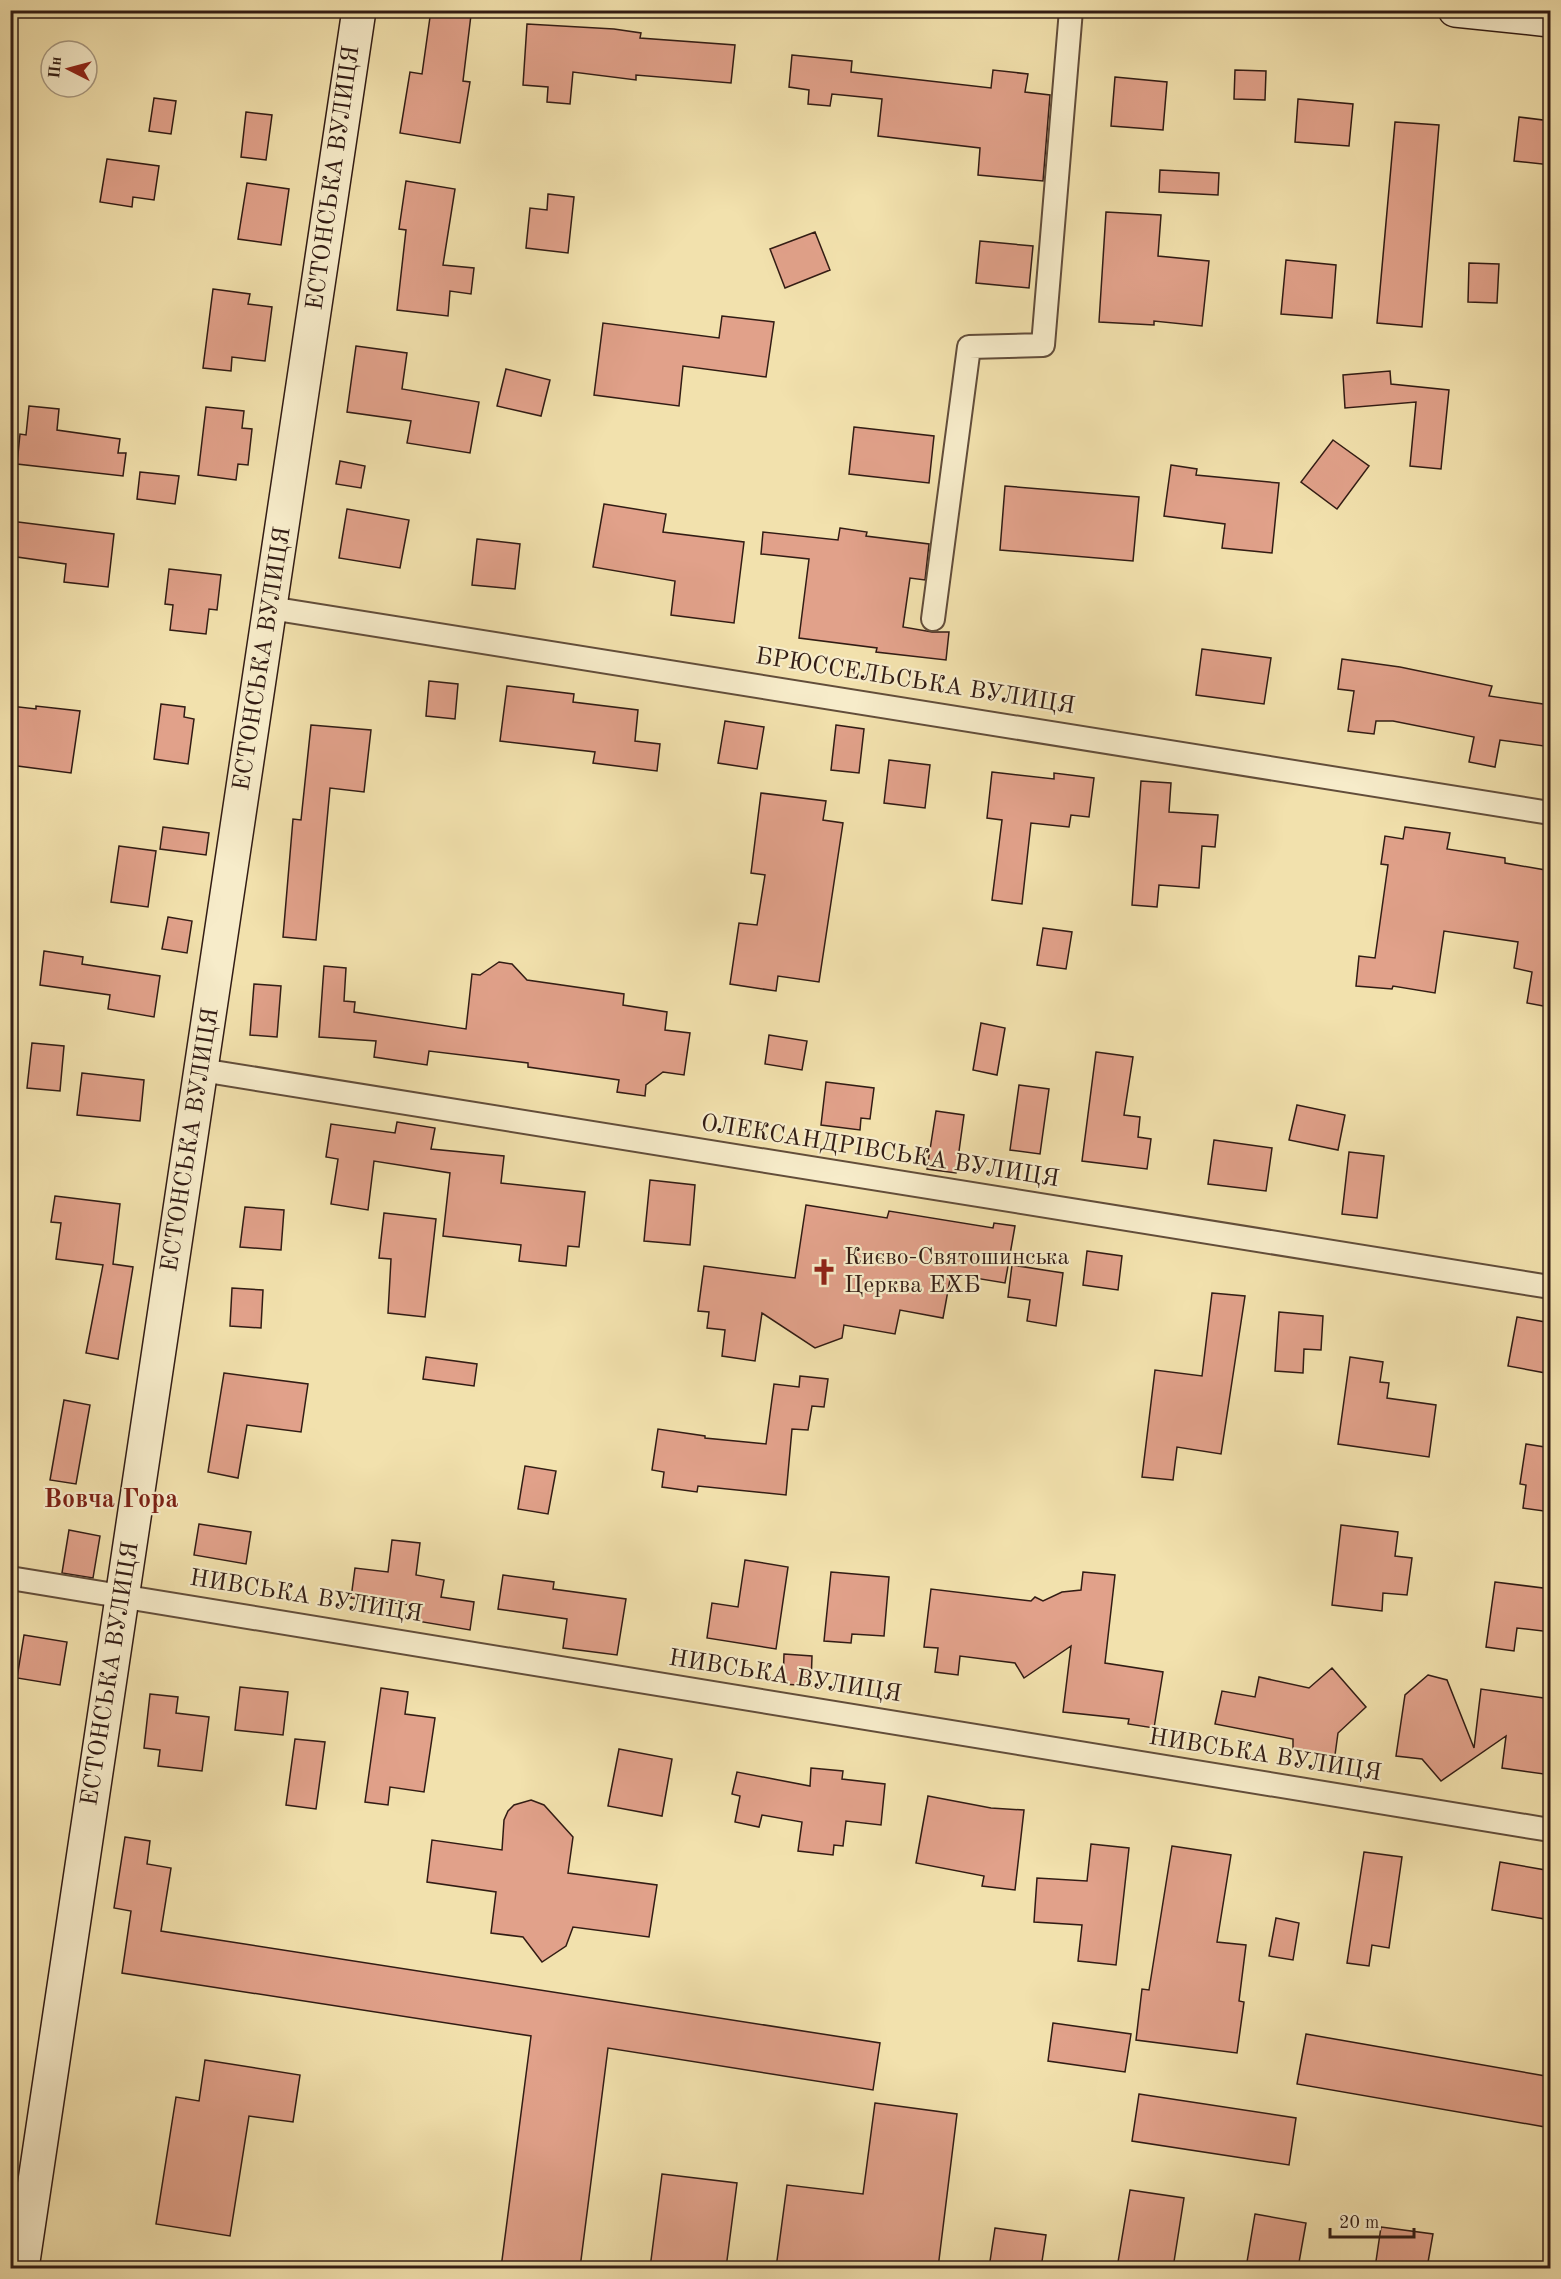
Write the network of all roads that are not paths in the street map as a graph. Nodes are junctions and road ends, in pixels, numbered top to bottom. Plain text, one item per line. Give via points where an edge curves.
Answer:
1 (359, 10) edge
2 (1071, 10) edge
3 (1455, 10) edge
4 (1551, 20) edge
5 (270, 608) junction
6 (933, 619) dead end
7 (1551, 813) edge
8 (201, 1070) junction
9 (1551, 1287) edge
10 (10, 1578) edge
11 (123, 1595) junction
12 (1551, 1830) edge
13 (22, 2196) edge
14 (22, 2268) edge

1 - 5 street, ЕСТОНСЬКА ВУЛИЦЯ
2 - 6 street via 1043,345 969,347
3 - 4 street
5 - 7 street, БРЮССЕЛЬСЬКА ВУЛИЦЯ
5 - 8 street, ЕСТОНСЬКА ВУЛИЦЯ
8 - 9 street, ОЛЕКСАНДРІВСЬКА ВУЛИЦЯ
8 - 11 street, ЕСТОНСЬКА ВУЛИЦЯ
10 - 11 street, НИВСЬКА ВУЛИЦЯ
11 - 12 street, НИВСЬКА ВУЛИЦЯ
11 - 13 street, ЕСТОНСЬКА ВУЛИЦЯ
13 - 14 street, ЕСТОНСЬКА ВУЛИЦЯ

